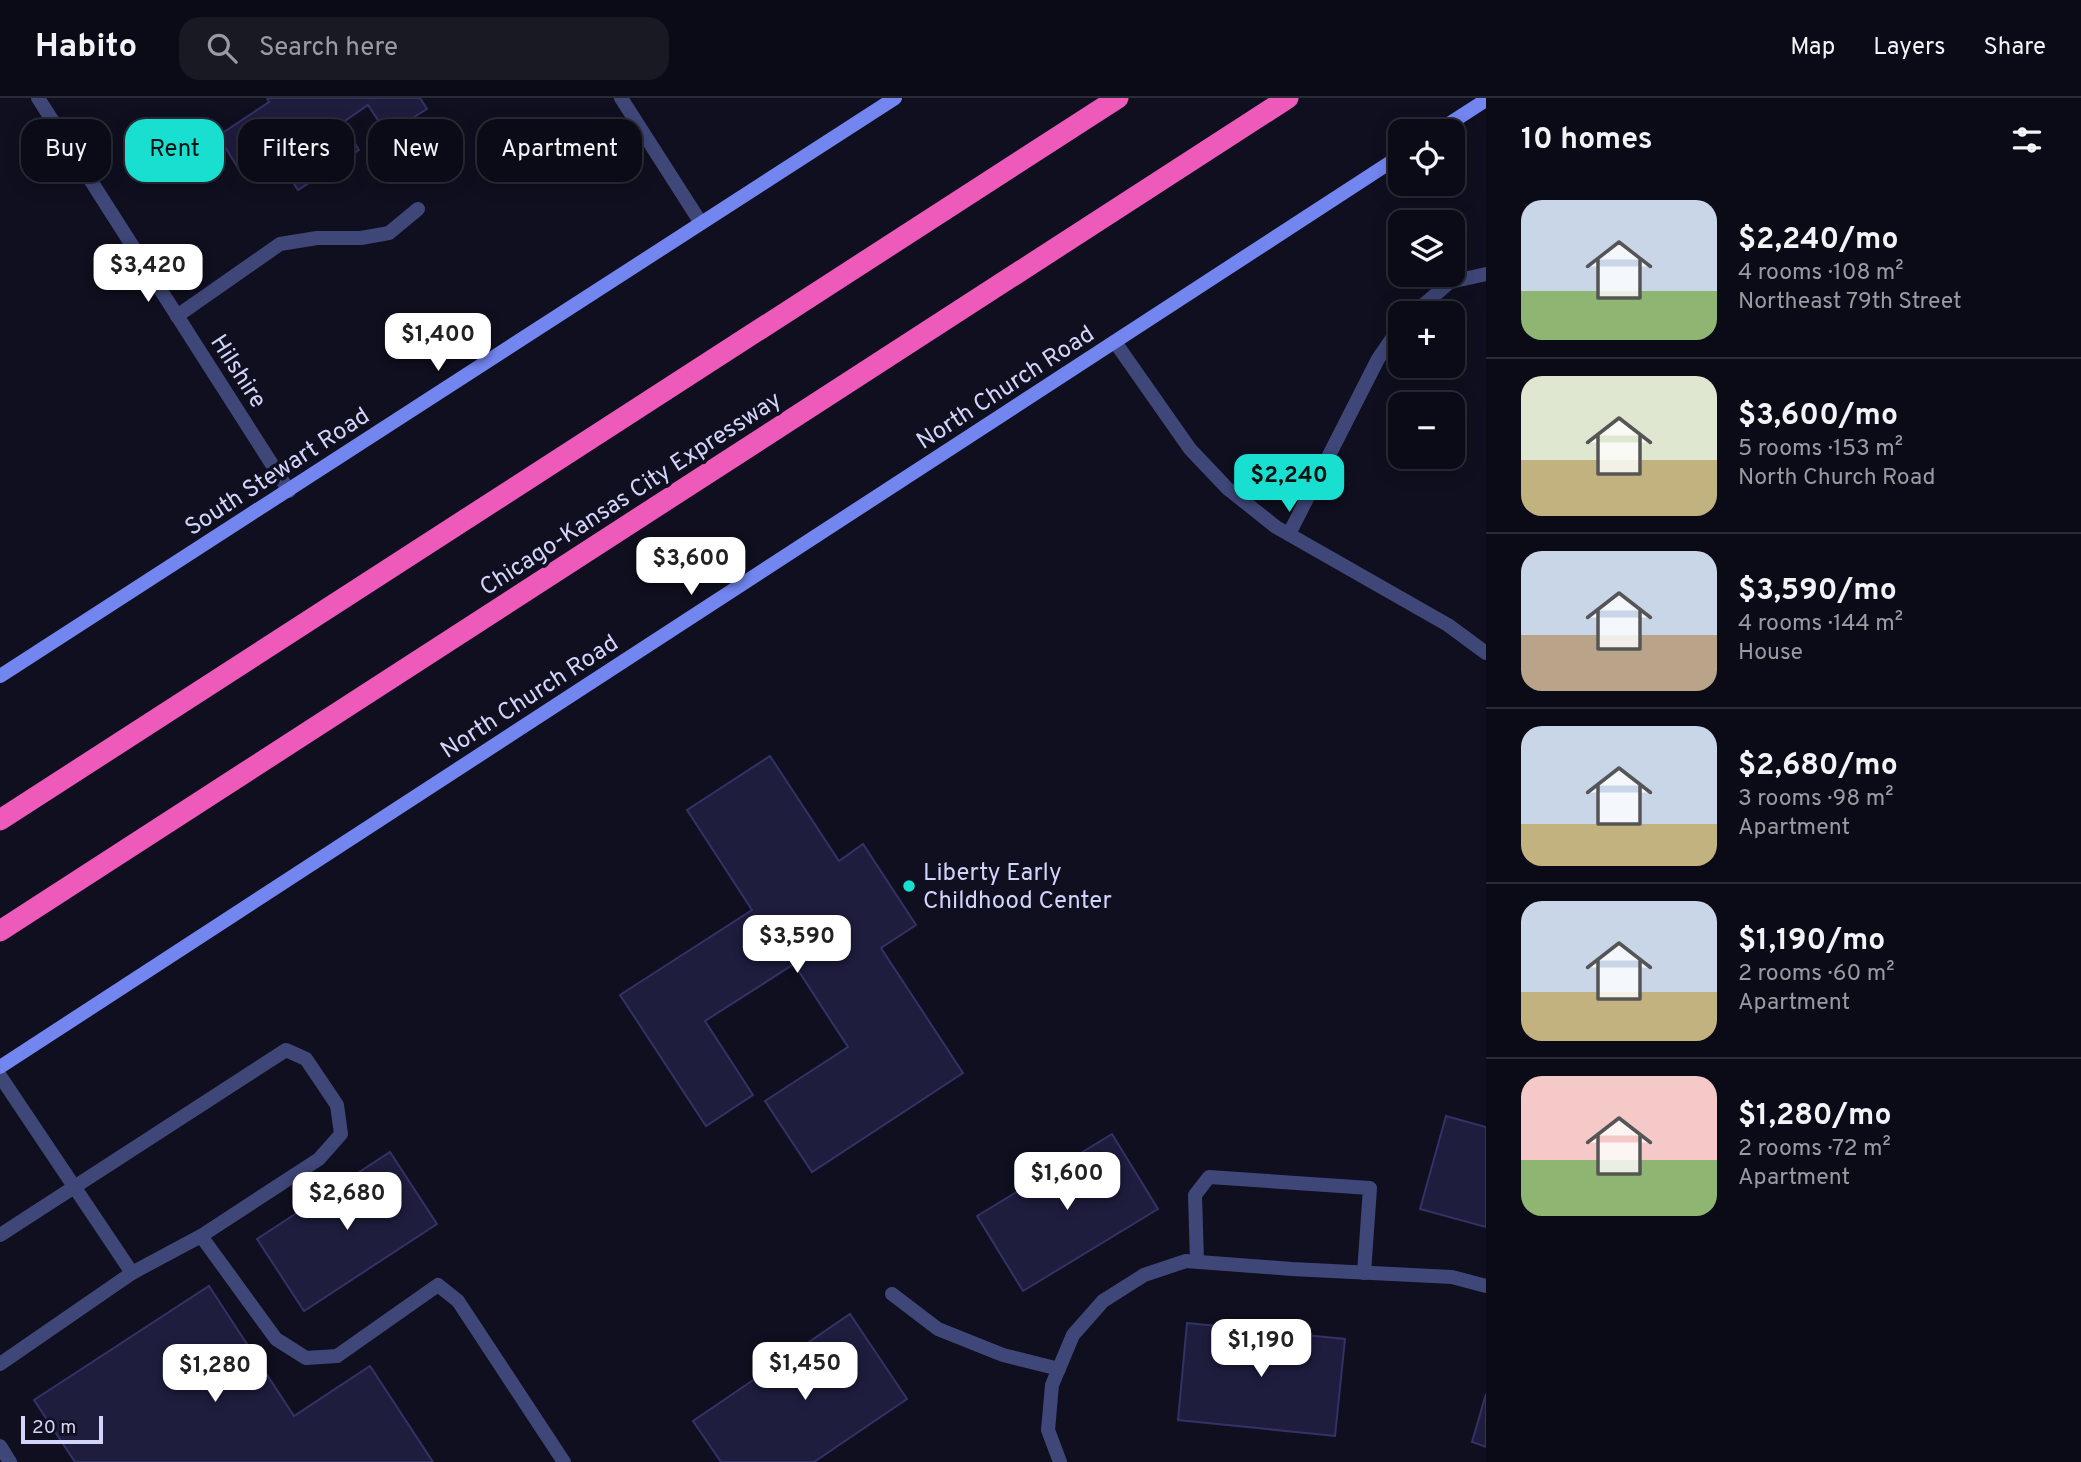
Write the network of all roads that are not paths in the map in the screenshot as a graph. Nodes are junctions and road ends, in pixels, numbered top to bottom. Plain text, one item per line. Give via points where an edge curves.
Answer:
1 (38, 98) edge
2 (621, 98) edge
3 (895, 98) edge
4 (1118, 98) edge
5 (1288, 98) edge
6 (1486, 100) edge
7 (1457, 119) edge
8 (1388, 164) edge
9 (418, 209) dead end
10 (701, 223) junction
11 (1486, 274) edge
12 (1428, 301) edge
13 (177, 316) junction
14 (1115, 342) junction
15 (1388, 344) edge
16 (289, 491) junction
17 (1289, 534) junction
18 (1484, 648) edge
19 (0, 676) edge
20 (0, 820) edge
21 (0, 931) edge
22 (0, 1068) edge
23 (0, 1076) edge
24 (75, 1188) junction
25 (0, 1235) edge
26 (201, 1236) junction
27 (1197, 1261) junction
28 (132, 1273) junction
29 (1364, 1273) junction
30 (1486, 1286) edge
31 (892, 1294) dead end
32 (0, 1364) edge
33 (1059, 1369) junction
34 (0, 1446) edge
35 (10, 1462) edge
36 (564, 1462) edge
37 (1060, 1462) edge

1 - 13 street, Hilshire
2 - 10 street
3 - 10 main road, South Stewart Road
4 - 20 highway
5 - 21 highway, Chicago-Kansas City Expressway
6 - 7 main road
8 - 14 main road, North Church Road
9 - 13 street via 389,233 280,244
10 - 16 main road, South Stewart Road
11 - 12 street via 1450,282
13 - 16 street, Hilshire
14 - 17 street via 1190,449 1227,488
14 - 22 main road, North Church Road
15 - 17 street
16 - 19 main road, South Stewart Road
17 - 18 street
23 - 24 street
24 - 25 street
24 - 26 street via 286,1050 306,1059 337,1105 341,1134 319,1159
24 - 28 street
26 - 28 street
26 - 36 street via 276,1339 306,1358 337,1356 438,1285 458,1301
27 - 29 street
27 - 29 street via 1195,1195 1209,1177 1370,1188
27 - 33 street via 1144,1275 1102,1301 1073,1335
28 - 32 street
29 - 30 street via 1452,1277
31 - 33 street via 938,1329 1003,1355
33 - 37 street via 1052,1385 1048,1430
34 - 35 street

